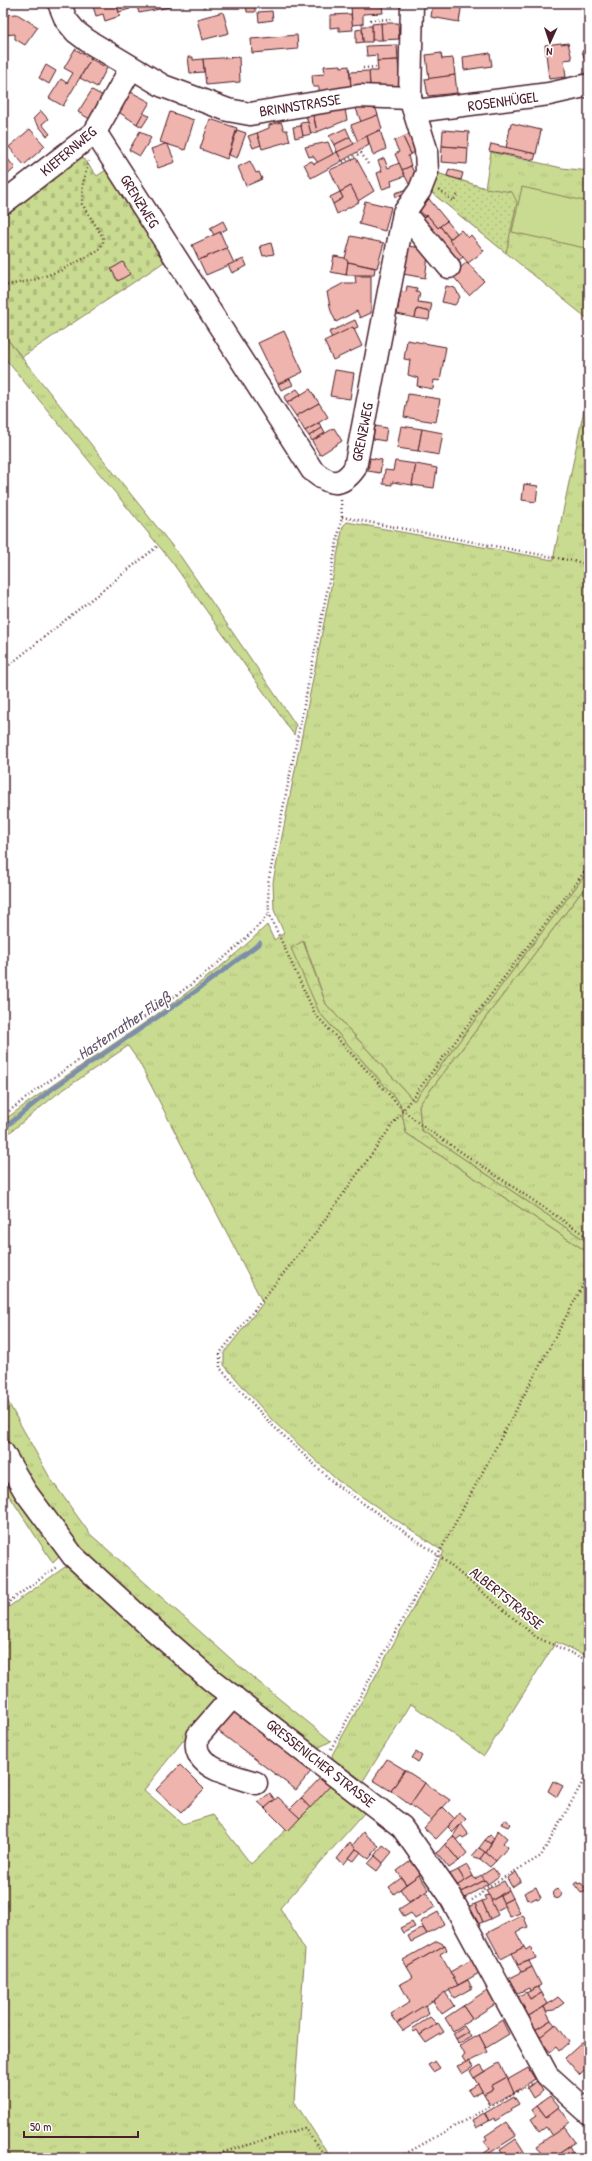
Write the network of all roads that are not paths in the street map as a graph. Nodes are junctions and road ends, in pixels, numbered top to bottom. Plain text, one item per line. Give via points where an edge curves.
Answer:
1 (59, 3) edge
2 (412, 10) edge
3 (131, 68) junction
4 (589, 85) edge
5 (413, 105) junction
6 (95, 132) junction
7 (3, 203) edge
8 (404, 212) junction
9 (449, 267) dead end
10 (3, 1453) edge
11 (233, 1696) junction
12 (256, 1783) dead end
13 (589, 2113) edge

1 - 3 street, BRINNSTRASSE via 66,20 76,32
2 - 5 street, GRENZWEG
3 - 5 street, BRINNSTRASSE via 163,86 194,99 250,114 359,96
3 - 6 street, KIEFERNWEG
4 - 5 street, ROSENHÜGEL via 549,94
5 - 8 street, GRENZWEG via 426,149 427,172 420,190
6 - 7 street, KIEFERNWEG
6 - 8 street, GRENZWEG via 312,470 331,482 340,482 348,478 355,468
8 - 9 street
10 - 11 street, GRESSENICHER STRASSE via 25,1491 73,1556 146,1623
11 - 12 street via 198,1736 195,1744 199,1754 213,1768
11 - 13 street, GRESSENICHER STRASSE via 402,1827 459,1910 547,2075

